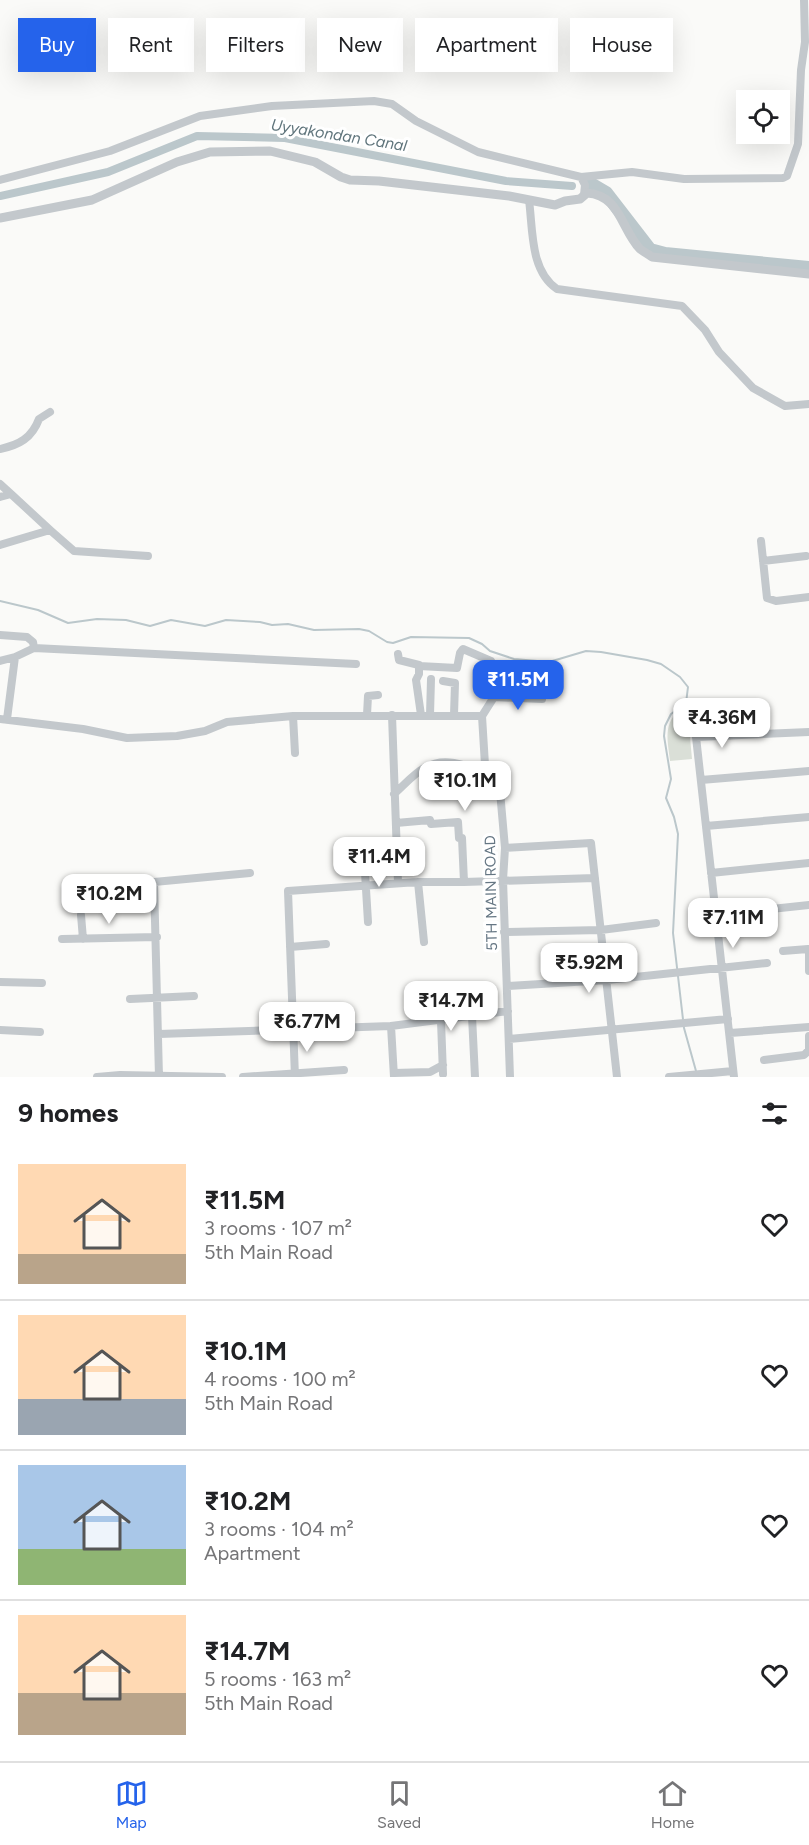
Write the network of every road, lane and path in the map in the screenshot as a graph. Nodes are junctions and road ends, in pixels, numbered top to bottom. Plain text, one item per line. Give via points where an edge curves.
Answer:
1 (804, 0) edge
2 (581, 177) junction
3 (0, 180) edge
4 (584, 195) junction
5 (529, 200) junction
6 (0, 218) edge
7 (809, 274) edge
8 (809, 404) edge
9 (50, 412) dead end
10 (0, 449) edge
11 (0, 484) edge
12 (11, 494) junction
13 (0, 497) edge
14 (50, 530) junction
15 (760, 541) dead end
16 (0, 545) edge
17 (148, 556) dead end
18 (806, 556) dead end
19 (763, 561) junction
20 (809, 597) edge
21 (0, 635) edge
22 (34, 648) junction
23 (398, 654) dead end
24 (15, 657) junction
25 (0, 661) edge
26 (356, 664) dead end
27 (419, 666) junction
28 (431, 679) dead end
29 (442, 681) dead end
30 (378, 695) dead end
31 (494, 697) junction
32 (542, 699) dead end
33 (693, 711) dead end
34 (367, 715) junction
35 (392, 715) junction
36 (430, 715) junction
37 (454, 715) junction
38 (293, 716) junction
39 (421, 716) junction
40 (482, 716) junction
41 (4, 719) edge
42 (809, 732) edge
43 (696, 737) junction
44 (295, 753) dead end
45 (486, 769) junction
46 (809, 771) edge
47 (701, 780) junction
48 (394, 794) junction
49 (809, 817) edge
50 (396, 823) junction
51 (706, 826) junction
52 (505, 848) junction
53 (364, 856) dead end
54 (809, 863) edge
55 (250, 873) dead end
56 (711, 873) junction
57 (595, 878) junction
58 (503, 880) junction
59 (154, 882) junction
60 (418, 882) junction
61 (465, 882) junction
62 (398, 883) junction
63 (123, 885) dead end
64 (366, 885) junction
65 (809, 905) edge
66 (81, 915) dead end
67 (716, 915) junction
68 (368, 922) dead end
69 (656, 923) dead end
70 (601, 930) junction
71 (504, 932) junction
72 (156, 937) junction
73 (62, 939) dead end
74 (83, 939) junction
75 (424, 942) dead end
76 (326, 944) dead end
77 (290, 947) junction
78 (808, 949) edge
79 (783, 951) dead end
80 (767, 963) dead end
81 (722, 968) junction
82 (809, 971) edge
83 (607, 980) junction
84 (0, 982) edge
85 (42, 983) dead end
86 (508, 986) junction
87 (194, 996) dead end
88 (158, 998) junction
89 (130, 999) dead end
90 (508, 1011) junction
91 (472, 1016) junction
92 (728, 1019) junction
93 (441, 1021) junction
94 (392, 1026) junction
95 (809, 1027) edge
96 (0, 1030) edge
97 (293, 1030) junction
98 (612, 1030) junction
99 (40, 1032) dead end
100 (729, 1033) junction
101 (159, 1034) junction
102 (809, 1036) edge
103 (509, 1039) junction
104 (809, 1050) edge
105 (764, 1060) dead end
106 (344, 1070) dead end
107 (733, 1074) edge
108 (394, 1075) edge
109 (159, 1076) edge
110 (295, 1076) edge
111 (97, 1077) edge
112 (222, 1077) edge
113 (243, 1077) edge
114 (475, 1077) edge
115 (510, 1077) edge
116 (617, 1077) edge
117 (669, 1077) edge

1 - 2 street via 798,144 787,176 684,179 632,172
2 - 3 street via 478,152 425,126 392,104 374,101 272,106 200,116 110,151
2 - 4 street
4 - 5 street via 555,205
4 - 7 street via 596,193 608,200 641,250 652,257
5 - 6 street via 350,180 315,162 270,151 210,152 177,162 92,200
5 - 8 street via 536,259 547,282 557,289 682,306 753,388 785,406
9 - 10 street via 39,419 23,441
11 - 12 street
12 - 13 street
12 - 14 street
14 - 16 street
14 - 17 street via 74,551
15 - 19 street
18 - 19 street
19 - 20 street via 770,600
21 - 22 street via 27,637
22 - 24 street
22 - 26 street
23 - 27 street via 399,660
24 - 25 street
24 - 41 street
27 - 31 street via 457,668 460,653 466,650 492,661
27 - 39 street via 416,680
28 - 36 street
29 - 37 street via 455,683
30 - 34 street via 368,696
31 - 32 street
31 - 40 street
33 - 43 street
34 - 35 street
34 - 38 street
35 - 39 street
35 - 48 street
36 - 37 street
36 - 39 street
37 - 40 street
38 - 41 street via 227,722 177,736 127,738
38 - 44 street
40 - 45 street, 5TH MAIN ROAD
42 - 43 street
43 - 47 street
45 - 48 street via 434,762
45 - 52 street, 5TH MAIN ROAD via 499,780
46 - 47 street
47 - 51 street
48 - 50 street
49 - 51 street
50 - 61 street via 458,822
50 - 62 street
51 - 56 street
52 - 57 street via 591,843
52 - 58 street, 5TH MAIN ROAD
53 - 64 street
54 - 56 street
55 - 59 street
56 - 67 street
57 - 58 street
57 - 70 street
58 - 61 street
58 - 71 street, 5TH MAIN ROAD
59 - 63 street
59 - 72 street
60 - 61 street
60 - 62 street
60 - 75 street
62 - 64 street
64 - 68 street
64 - 77 street via 288,891
65 - 67 street
66 - 74 street
67 - 81 street
69 - 70 street
70 - 71 street
70 - 83 street
71 - 86 street, 5TH MAIN ROAD
72 - 74 street
72 - 88 street
73 - 74 street
76 - 77 street
77 - 97 street
78 - 79 street
78 - 82 street
80 - 81 street
81 - 83 street
81 - 92 street
83 - 86 street
83 - 98 street
84 - 85 street
86 - 90 street, 5TH MAIN ROAD
87 - 88 street
88 - 89 street
88 - 101 street
90 - 91 street
90 - 103 street, 5TH MAIN ROAD
91 - 93 street
91 - 114 street
92 - 98 street
92 - 100 street
93 - 94 street
93 - 108 street via 443,1070
94 - 97 street
94 - 108 street
95 - 100 street
96 - 99 street
97 - 101 street
97 - 110 street
98 - 103 street
98 - 116 street
100 - 107 street
101 - 109 street
102 - 104 street
103 - 115 street, 5TH MAIN ROAD
104 - 105 street via 804,1055
106 - 110 street
107 - 117 street
109 - 111 street
109 - 112 street
110 - 113 street

